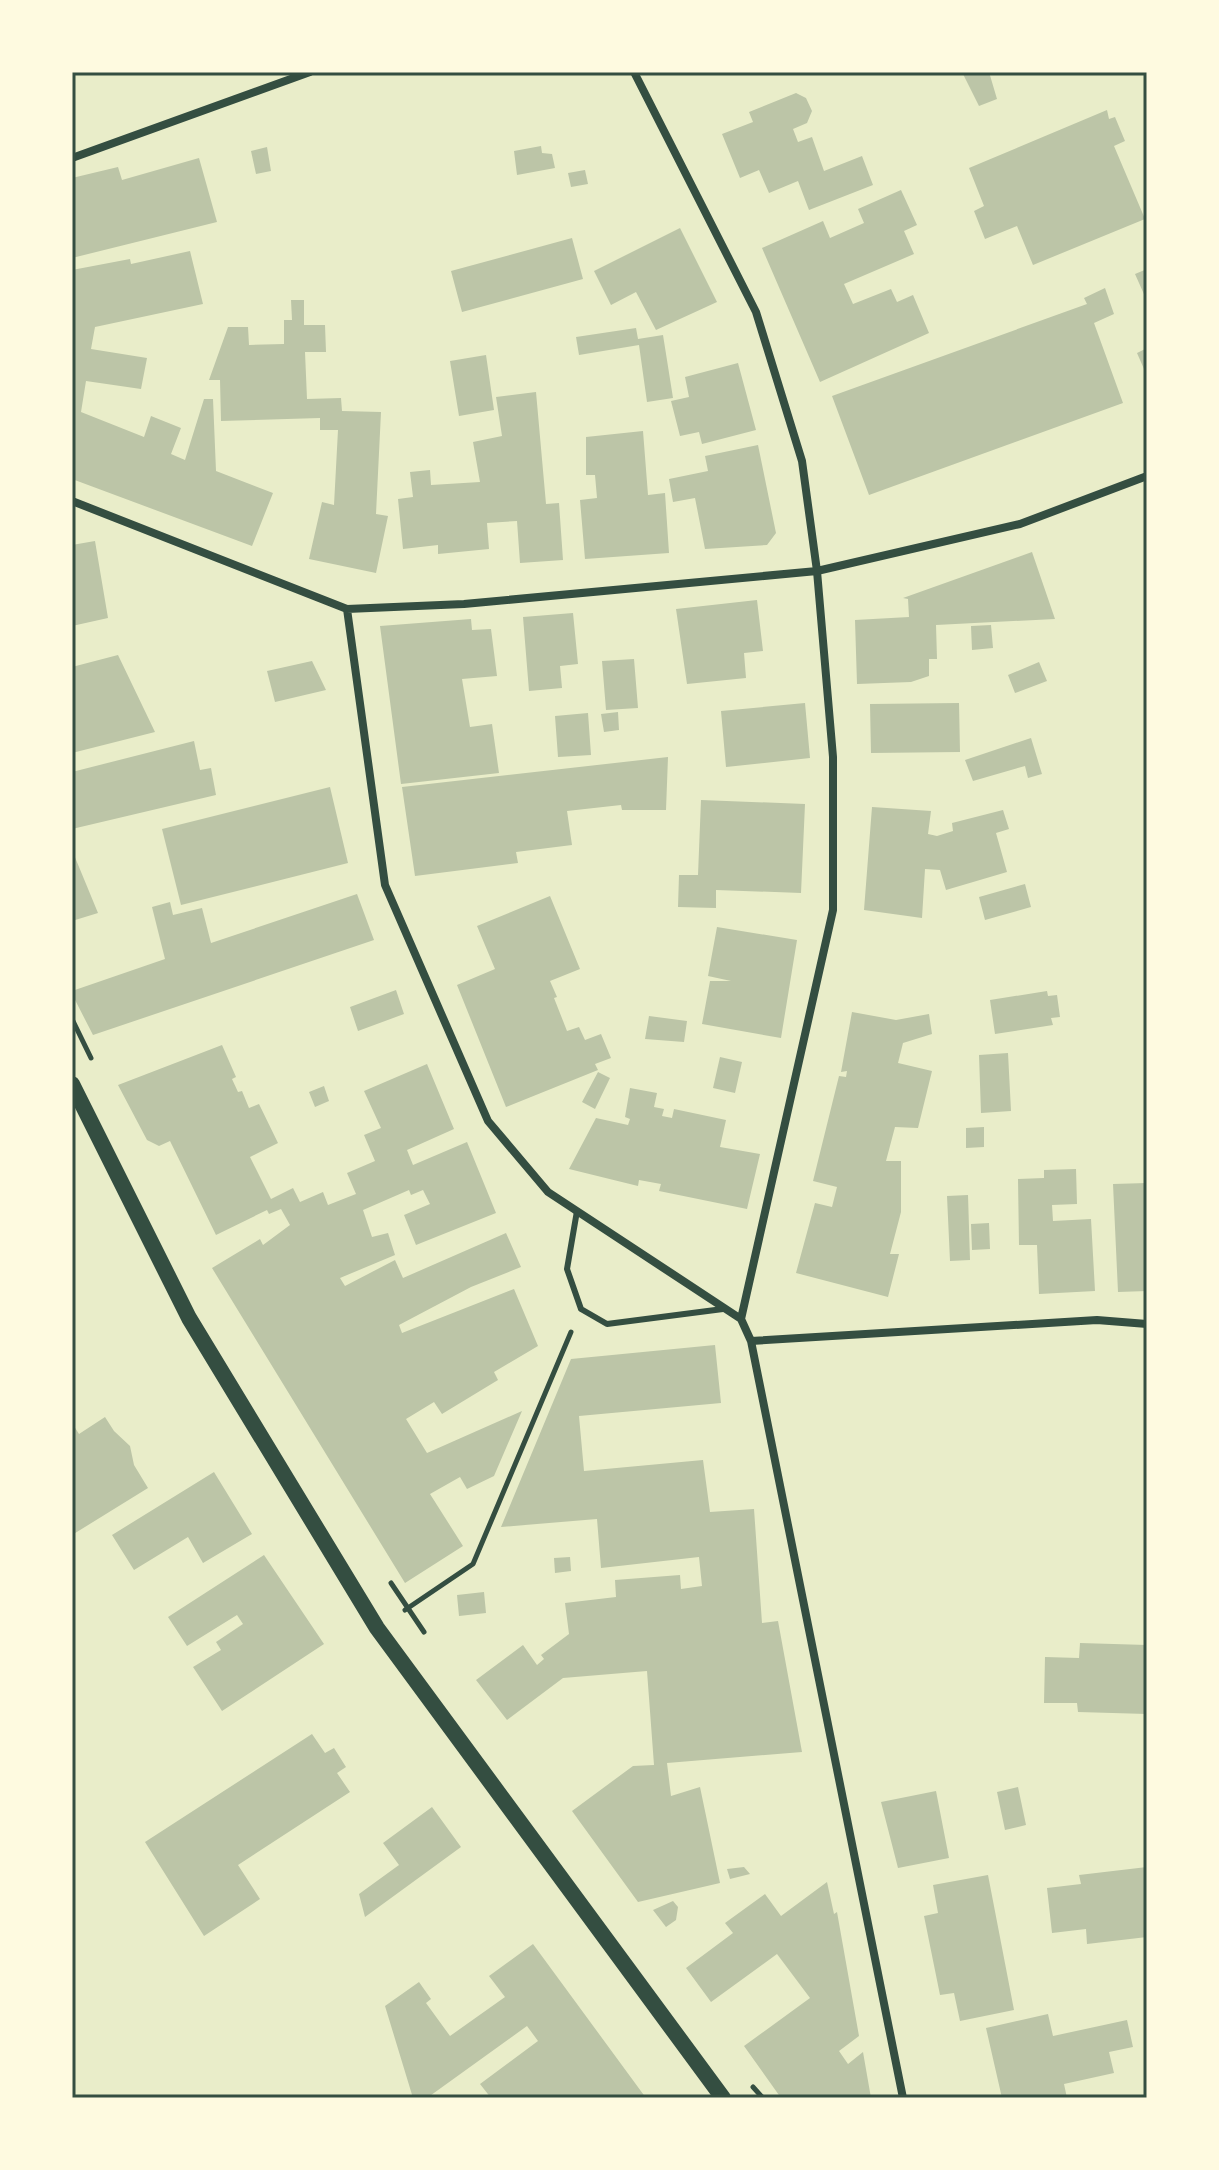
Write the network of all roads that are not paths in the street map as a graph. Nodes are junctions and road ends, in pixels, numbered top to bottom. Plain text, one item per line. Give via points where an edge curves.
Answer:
1 (310, 72) edge
2 (634, 72) edge
3 (72, 158) edge
4 (1147, 476) edge
5 (72, 501) edge
6 (817, 571) junction
7 (347, 609) junction
8 (72, 1084) edge
9 (577, 1211) junction
10 (726, 1308) junction
11 (741, 1319) junction
12 (1147, 1324) edge
13 (751, 1341) junction
14 (723, 2098) edge
15 (903, 2098) edge

1 - 3 street
2 - 6 street via 756,312 802,461
4 - 6 street via 1020,524
5 - 7 street
6 - 7 street via 464,604
6 - 11 street via 833,757 833,910
7 - 9 street via 385,885 488,1121 548,1192
8 - 14 main road via 189,1318 377,1628
9 - 10 street
9 - 10 lane via 567,1269 581,1309 607,1324
10 - 11 street
11 - 13 street
12 - 13 street via 1097,1320
13 - 15 street

